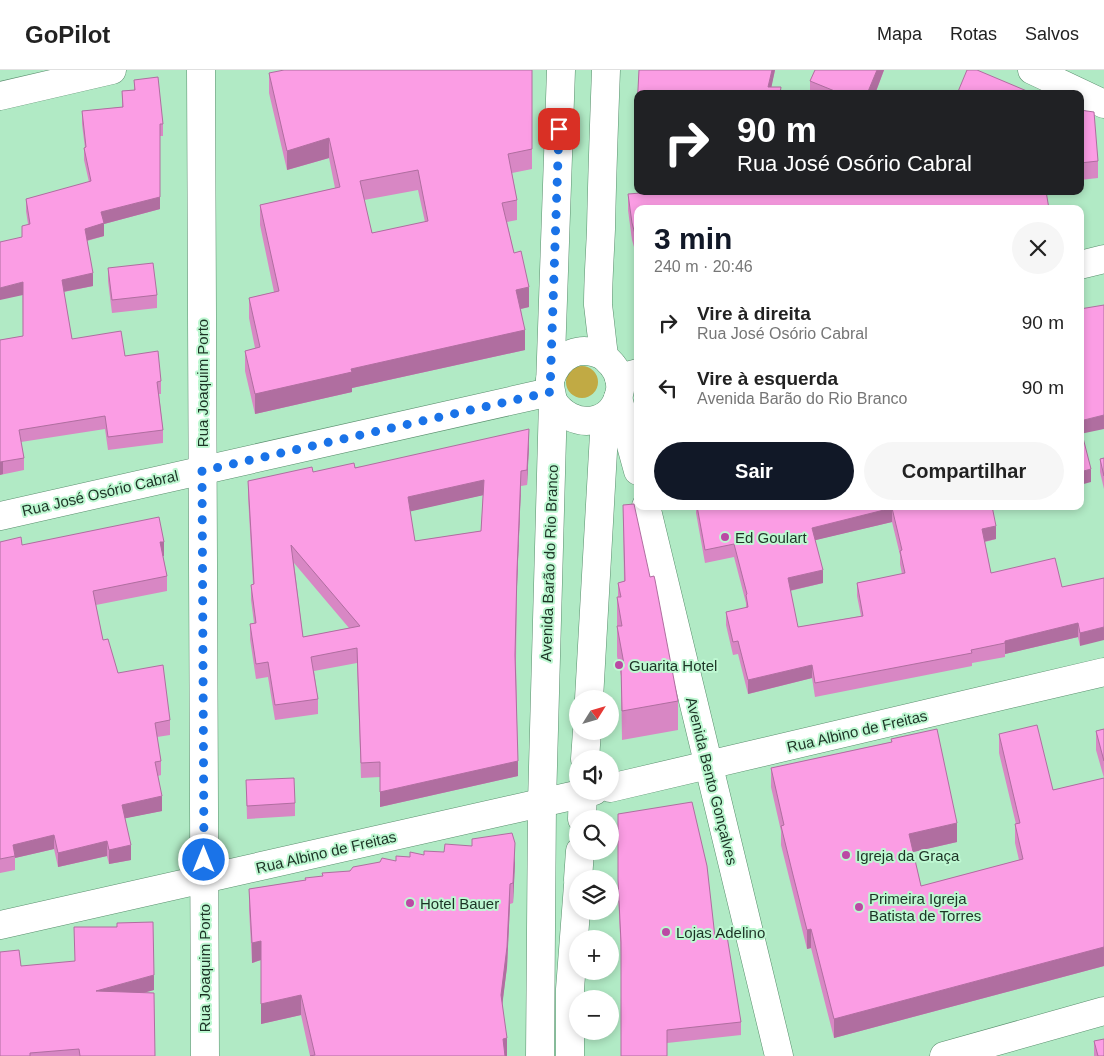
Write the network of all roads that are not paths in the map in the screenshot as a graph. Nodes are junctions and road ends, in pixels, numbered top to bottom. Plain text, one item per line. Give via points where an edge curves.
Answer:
1 (112, 70) edge
2 (200, 70) edge
3 (561, 70) edge
4 (606, 70) edge
5 (1032, 70) edge
6 (1074, 90) edge
7 (1084, 95) edge
8 (0, 96) edge
9 (1104, 104) edge
10 (1104, 259) edge
11 (1084, 263) edge
12 (617, 384) edge
13 (551, 391) junction
14 (634, 455) edge
15 (202, 471) junction
16 (647, 510) edge
17 (0, 516) edge
18 (1104, 672) edge
19 (590, 690) edge
20 (708, 766) junction
21 (619, 786) edge
22 (575, 800) edge
23 (542, 803) junction
24 (204, 879) junction
25 (575, 920) edge
26 (0, 925) edge
27 (1104, 1010) edge
28 (204, 1056) edge
29 (540, 1056) edge
30 (570, 1056) edge
31 (779, 1056) edge
32 (944, 1056) edge

1 - 8 street
2 - 15 street, Rua Joaquim Porto
3 - 13 street, Avenida Barão do Rio Branco
4 - 12 street via 598,306
5 - 6 street
7 - 9 street
10 - 11 street
12 - 13 street via 591,421 566,416 558,409
12 - 13 street via 589,351 572,354 558,364
12 - 14 street
12 - 19 street
13 - 15 street, Rua José Osório Cabral
13 - 23 street, Avenida Barão do Rio Branco
15 - 17 street, Rua José Osório Cabral
15 - 24 street, Rua Joaquim Porto
16 - 20 street, Avenida Bento Gonçalves
18 - 20 street, Rua Albino de Freitas
20 - 21 street, Rua Albino de Freitas
20 - 31 street, Avenida Bento Gonçalves
22 - 23 street, Rua Albino de Freitas
23 - 24 street, Rua Albino de Freitas
23 - 29 street, Avenida Barão do Rio Branco
24 - 26 street, Rua Albino de Freitas
24 - 28 street, Rua Joaquim Porto
25 - 30 street via 570,989
27 - 32 street

